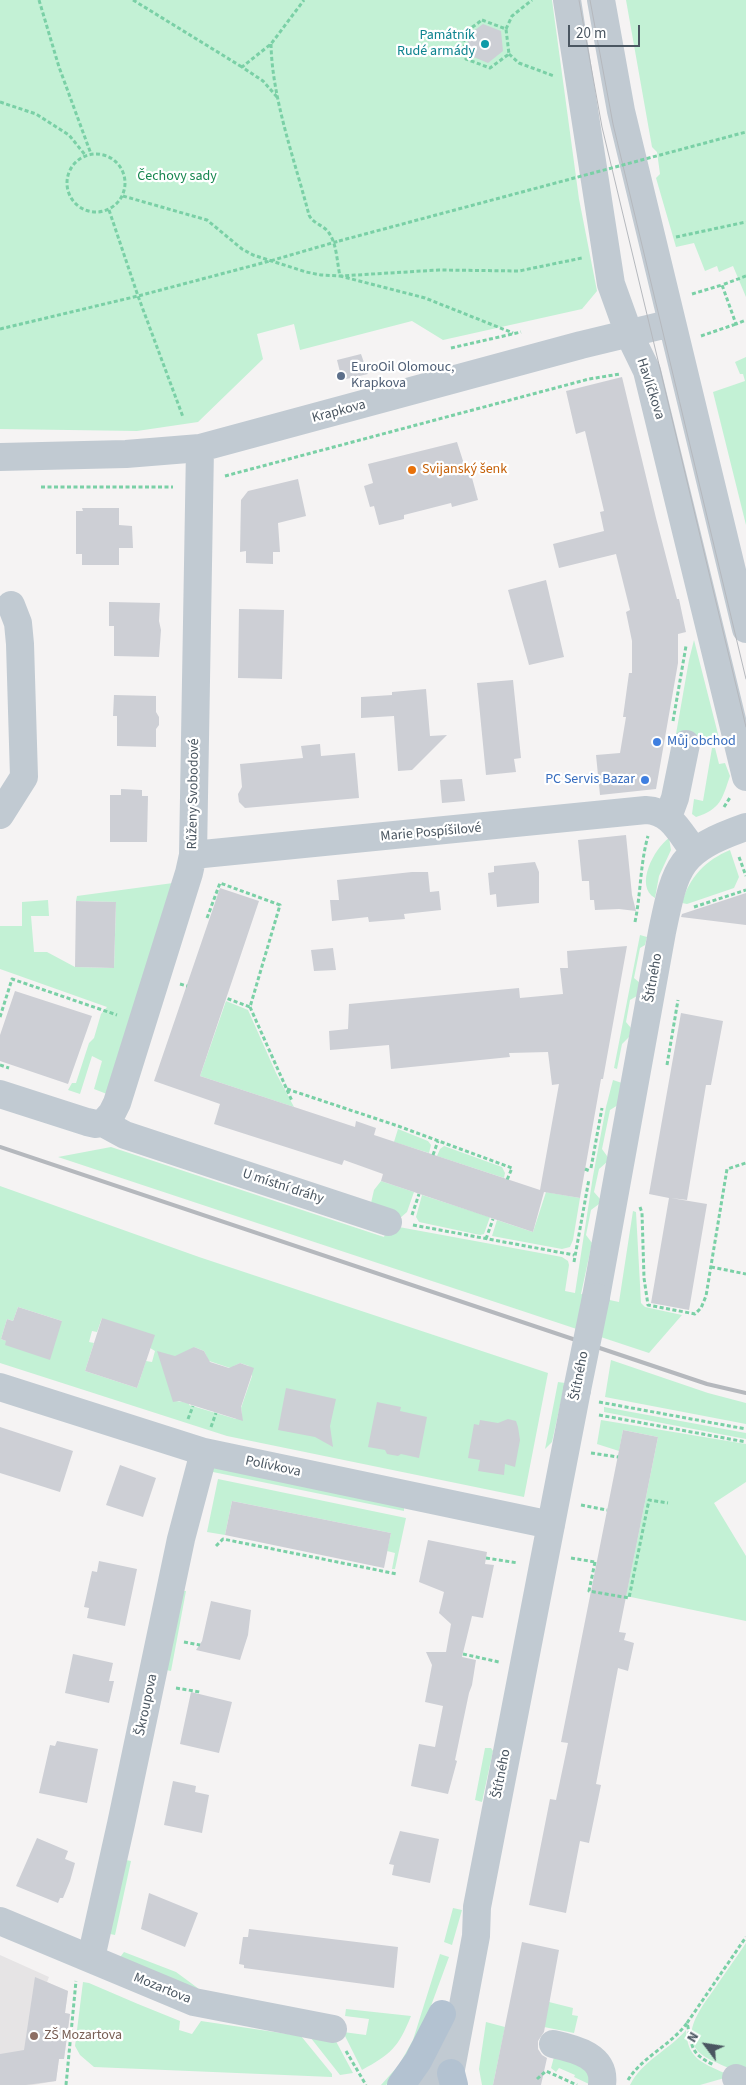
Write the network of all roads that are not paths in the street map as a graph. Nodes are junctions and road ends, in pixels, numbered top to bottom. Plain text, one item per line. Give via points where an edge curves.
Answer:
1 (567, 0) edge
2 (601, 0) edge
3 (672, 323) junction
4 (629, 334) junction
5 (200, 448) junction
6 (0, 457) edge
7 (11, 605) dead end
8 (746, 629) edge
9 (679, 736) road end
10 (746, 777) edge
11 (0, 815) edge
12 (659, 823) junction
13 (741, 838) edge
14 (694, 851) junction
15 (191, 864) junction
16 (0, 1094) edge
17 (103, 1122) junction
18 (399, 1223) road end
19 (0, 1387) edge
20 (204, 1452) junction
21 (551, 1525) junction
22 (477, 1908) junction
23 (0, 1921) edge
24 (84, 1965) junction
25 (442, 2014) junction
26 (333, 2028) road end
27 (553, 2044) dead end
28 (445, 2082) edge
29 (401, 2085) edge
30 (602, 2085) edge

1 - 4 street, Havlíčkova via 611,284
2 - 3 street via 621,111
3 - 4 street, Krapkova
3 - 8 street
4 - 5 street, Krapkova
4 - 10 street, Havlíčkova via 647,371
5 - 6 street, Krapkova via 126,454
5 - 15 street, Růženy Svobodové
7 - 11 street via 18,623 24,777
9 - 12 street via 675,798
12 - 14 street
12 - 15 street, Marie Pospíšilové via 655,811 646,810
13 - 14 street, Štítného via 718,837
14 - 21 street, Štítného, bridge via 680,867 672,886 596,1297 586,1399
15 - 17 street, Růženy Svobodové via 117,1103
16 - 17 street, U místní dráhy via 87,1122
17 - 18 street, U místní dráhy via 126,1135
19 - 20 street, Polívkova
20 - 21 street, Polívkova
20 - 24 street, Škroupova via 182,1539 122,1824
21 - 22 street, Štítného
22 - 25 street, Štítného via 458,1954
22 - 28 street, Štítného via 476,1936
23 - 24 street, Mozartova
24 - 26 street, Mozartova via 194,2010
25 - 28 street, Štítného
25 - 29 main road via 418,2061
27 - 30 street via 574,2048 590,2056 600,2068

